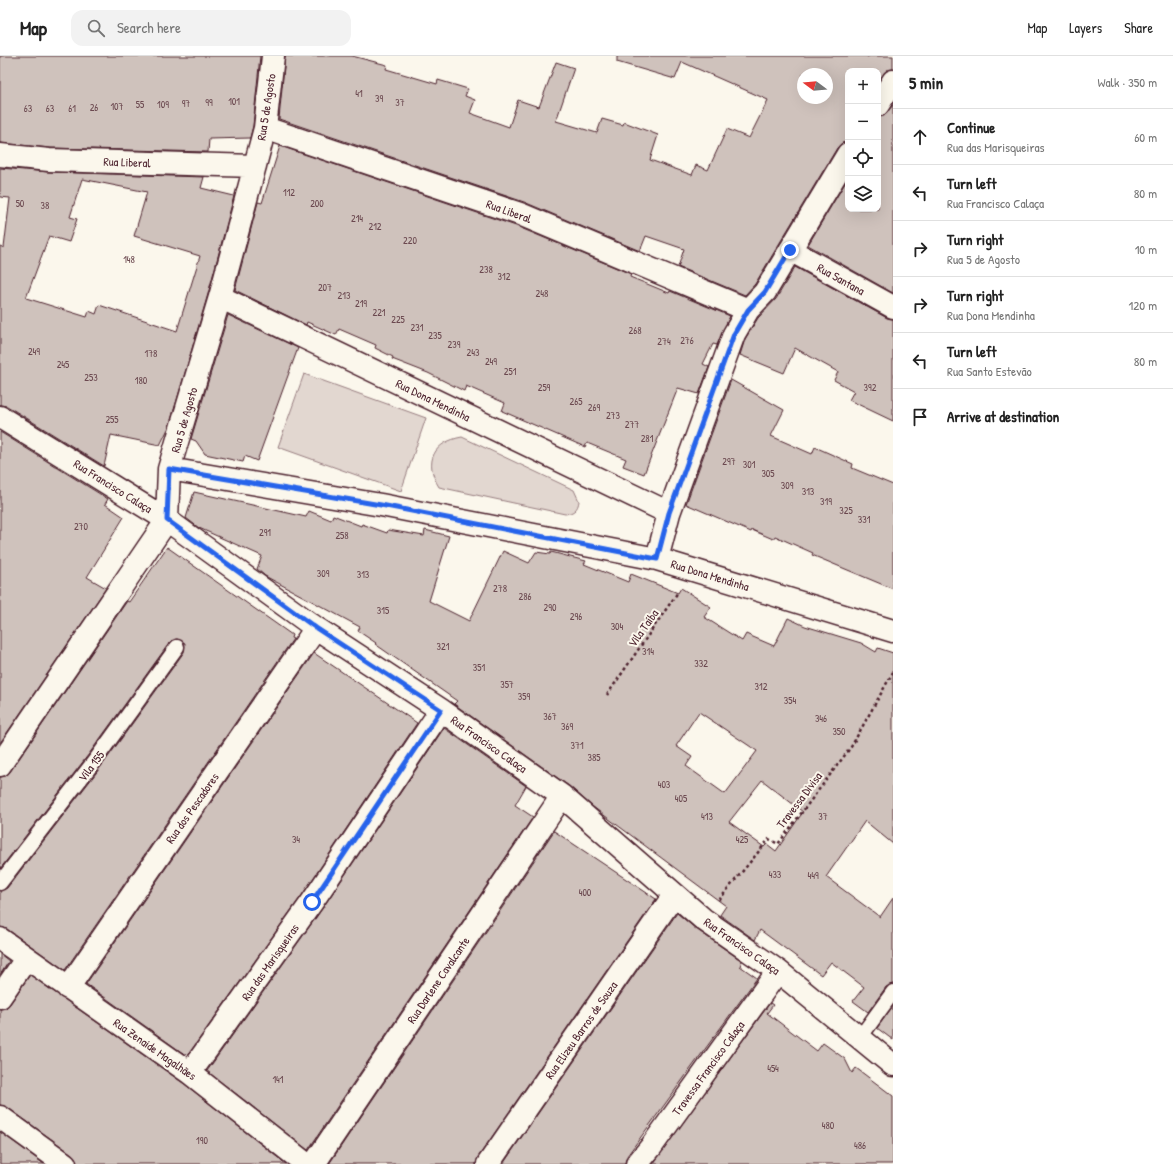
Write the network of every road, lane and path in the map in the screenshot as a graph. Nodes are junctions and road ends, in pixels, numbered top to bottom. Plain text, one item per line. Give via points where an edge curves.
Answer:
1 (274, 56) edge
2 (893, 80) edge
3 (879, 104) edge
4 (265, 128) junction
5 (0, 154) edge
6 (845, 159) edge
7 (255, 166) junction
8 (790, 250) junction
9 (220, 297) junction
10 (893, 307) edge
11 (748, 310) junction
12 (0, 417) edge
13 (169, 469) junction
14 (669, 513) junction
15 (167, 520) junction
16 (657, 559) junction
17 (693, 571) junction
18 (316, 628) junction
19 (893, 631) edge
20 (178, 647) dead end
21 (893, 672) edge
22 (607, 695) dead end
23 (441, 710) junction
24 (0, 765) edge
25 (562, 796) junction
26 (0, 883) edge
27 (674, 895) junction
28 (703, 919) junction
29 (0, 939) edge
30 (26, 959) junction
31 (778, 971) junction
32 (68, 988) junction
33 (893, 992) edge
34 (0, 997) edge
35 (859, 1039) junction
36 (893, 1065) edge
37 (190, 1073) junction
38 (0, 1118) edge
39 (65, 1164) edge
40 (306, 1164) edge
41 (314, 1164) edge
42 (488, 1164) edge
43 (637, 1164) edge

1 - 4 street, Rua 5 de Agosto
2 - 3 street
4 - 7 street, Rua 5 de Agosto
4 - 11 street, Rua Liberal via 520,214
5 - 7 street, Rua Liberal via 49,160
6 - 8 street
7 - 9 street, Rua 5 de Agosto
8 - 10 street, Rua Santana
8 - 11 street via 765,292
9 - 13 street, Rua 5 de Agosto
9 - 14 street, Rua Dona Mendinha
11 - 14 street via 734,334
12 - 15 street, Rua Francisco Calaça
13 - 15 street, Rua 5 de Agosto
13 - 16 street, Rua Dona Mendinha via 381,505
14 - 16 street
15 - 18 street, Rua Francisco Calaça
15 - 24 street
16 - 17 street, Rua Dona Mendinha
17 - 19 street, Rua Dona Mendinha
17 - 22 path, Vila Taíba
18 - 23 street, Rua Francisco Calaça
18 - 32 street, Rua dos Pescadores
20 - 26 lane, Vila 155
21 - 28 path, Travessa Divisa via 851,747 778,844 769,839
23 - 25 street, Rua Francisco Calaça
23 - 37 street, Rua das Marisqueiras via 312,902
25 - 27 street, Rua Francisco Calaça
25 - 41 street, Rua Darlene Cavalcante
27 - 28 street, Rua Francisco Calaça
27 - 42 street, Rua Elizeu Barros de Souza
28 - 31 street, Rua Francisco Calaça
29 - 30 street, Rua Zenaide Magalhães
30 - 32 street, Rua Zenaide Magalhães
30 - 34 street
31 - 35 street, Rua Francisco Calaça
31 - 43 street, Travessa Francisco Calaça
32 - 37 street, Rua Zenaide Magalhães
33 - 35 lane
35 - 36 street, Rua Francisco Calaça
37 - 40 street, Rua Zenaide Magalhães
38 - 39 street

